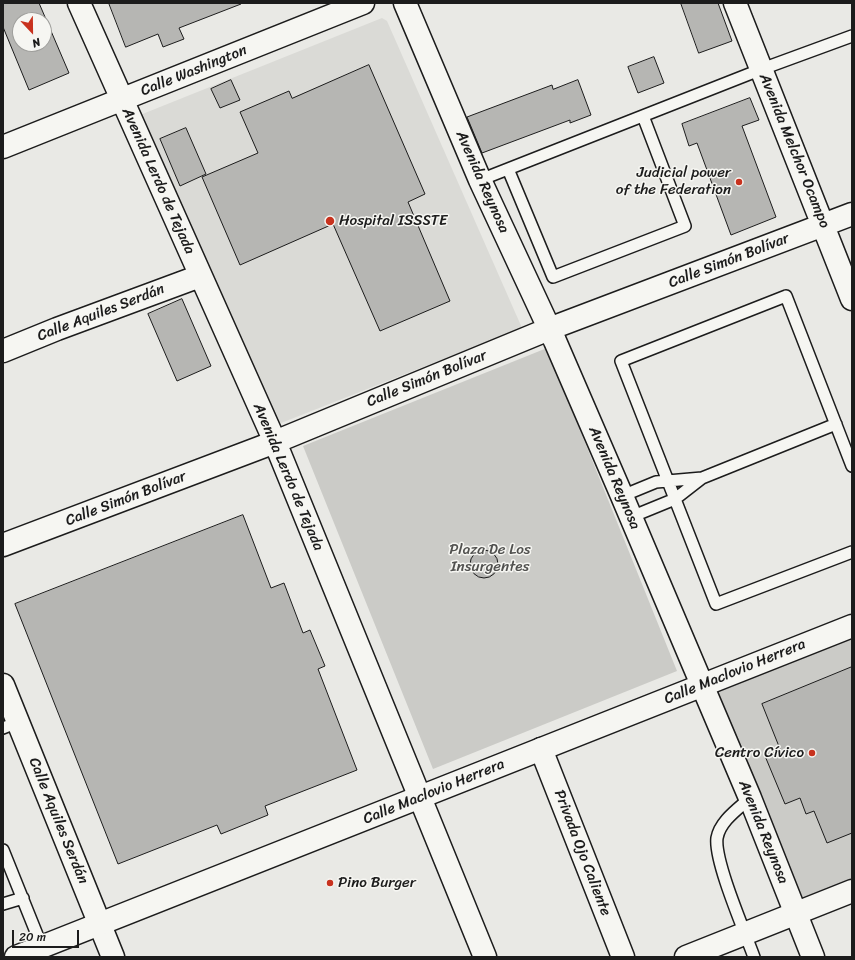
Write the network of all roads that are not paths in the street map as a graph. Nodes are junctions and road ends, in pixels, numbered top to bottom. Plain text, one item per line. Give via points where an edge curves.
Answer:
1 (79, 3) edge
2 (405, 3) edge
3 (736, 3) edge
4 (353, 5) edge
5 (852, 36) edge
6 (762, 69) junction
7 (122, 100) junction
8 (643, 116) junction
9 (3, 148) edge
10 (508, 169) junction
11 (480, 180) junction
12 (852, 214) edge
13 (823, 226) junction
14 (200, 276) junction
15 (852, 299) edge
16 (549, 329) junction
17 (3, 351) edge
18 (836, 424) junction
19 (275, 442) junction
20 (852, 466) edge
21 (702, 478) junction
22 (668, 480) junction
23 (622, 496) junction
24 (675, 499) junction
25 (631, 517) junction
26 (3, 545) edge
27 (852, 552) edge
28 (852, 626) edge
29 (3, 685) edge
30 (702, 685) junction
31 (10, 725) edge
32 (541, 749) junction
33 (420, 797) junction
34 (750, 798) junction
35 (3, 850) edge
36 (852, 891) edge
37 (22, 898) junction
38 (3, 904) edge
39 (795, 914) junction
40 (100, 925) junction
41 (745, 934) junction
42 (42, 947) junction
43 (16, 957) edge
44 (112, 957) edge
45 (485, 957) edge
46 (623, 957) edge
47 (686, 957) edge
48 (754, 957) edge
49 (813, 957) edge

1 - 7 street, Avenida Lerdo de Tejada
2 - 11 street, Avenida Reynosa
3 - 6 street, Avenida Melchor Ocampo
4 - 7 street, Calle Washington
5 - 6 lane
6 - 8 lane
6 - 13 street, Avenida Melchor Ocampo
7 - 9 street, Calle Washington
7 - 14 street, Avenida Lerdo de Tejada
8 - 10 lane
8 - 10 lane via 685,226 555,277 552,276
10 - 11 lane
11 - 16 street, Avenida Reynosa
12 - 13 street, Calle Simón Bolívar
13 - 15 street, Avenida Melchor Ocampo
13 - 16 street, Calle Simón Bolívar
14 - 17 street, Calle Aquiles Serdán via 57,328
14 - 19 street, Avenida Lerdo de Tejada
16 - 19 street, Calle Simón Bolívar
16 - 23 street, Avenida Reynosa
18 - 20 lane
18 - 21 lane
18 - 22 lane via 786,296 621,361
19 - 26 street, Calle Simón Bolívar
19 - 33 street, Avenida Lerdo de Tejada
21 - 22 lane
21 - 24 lane
22 - 23 lane via 656,482
22 - 24 lane
23 - 25 street, Avenida Reynosa
24 - 25 lane
24 - 27 lane via 716,604
25 - 30 street, Avenida Reynosa
28 - 30 street, Calle Maclovio Herrera
29 - 31 street, Calle Aquiles Serdán
30 - 32 street, Calle Maclovio Herrera
30 - 34 street, Avenida Reynosa
31 - 40 street, Calle Aquiles Serdán
32 - 33 street, Calle Maclovio Herrera
32 - 46 street, Privada Ojo Caliente
33 - 40 street, Calle Maclovio Herrera
33 - 45 street, Avenida Lerdo de Tejada
34 - 39 street, Avenida Reynosa
34 - 41 lane via 724,821 717,837 718,857
35 - 37 lane
36 - 39 street
37 - 38 lane
37 - 42 lane
39 - 41 street
39 - 49 street, Avenida Reynosa
40 - 42 street, Calle Maclovio Herrera
40 - 44 street, Calle Aquiles Serdán
41 - 47 street
41 - 48 lane
42 - 43 street, Calle Maclovio Herrera

